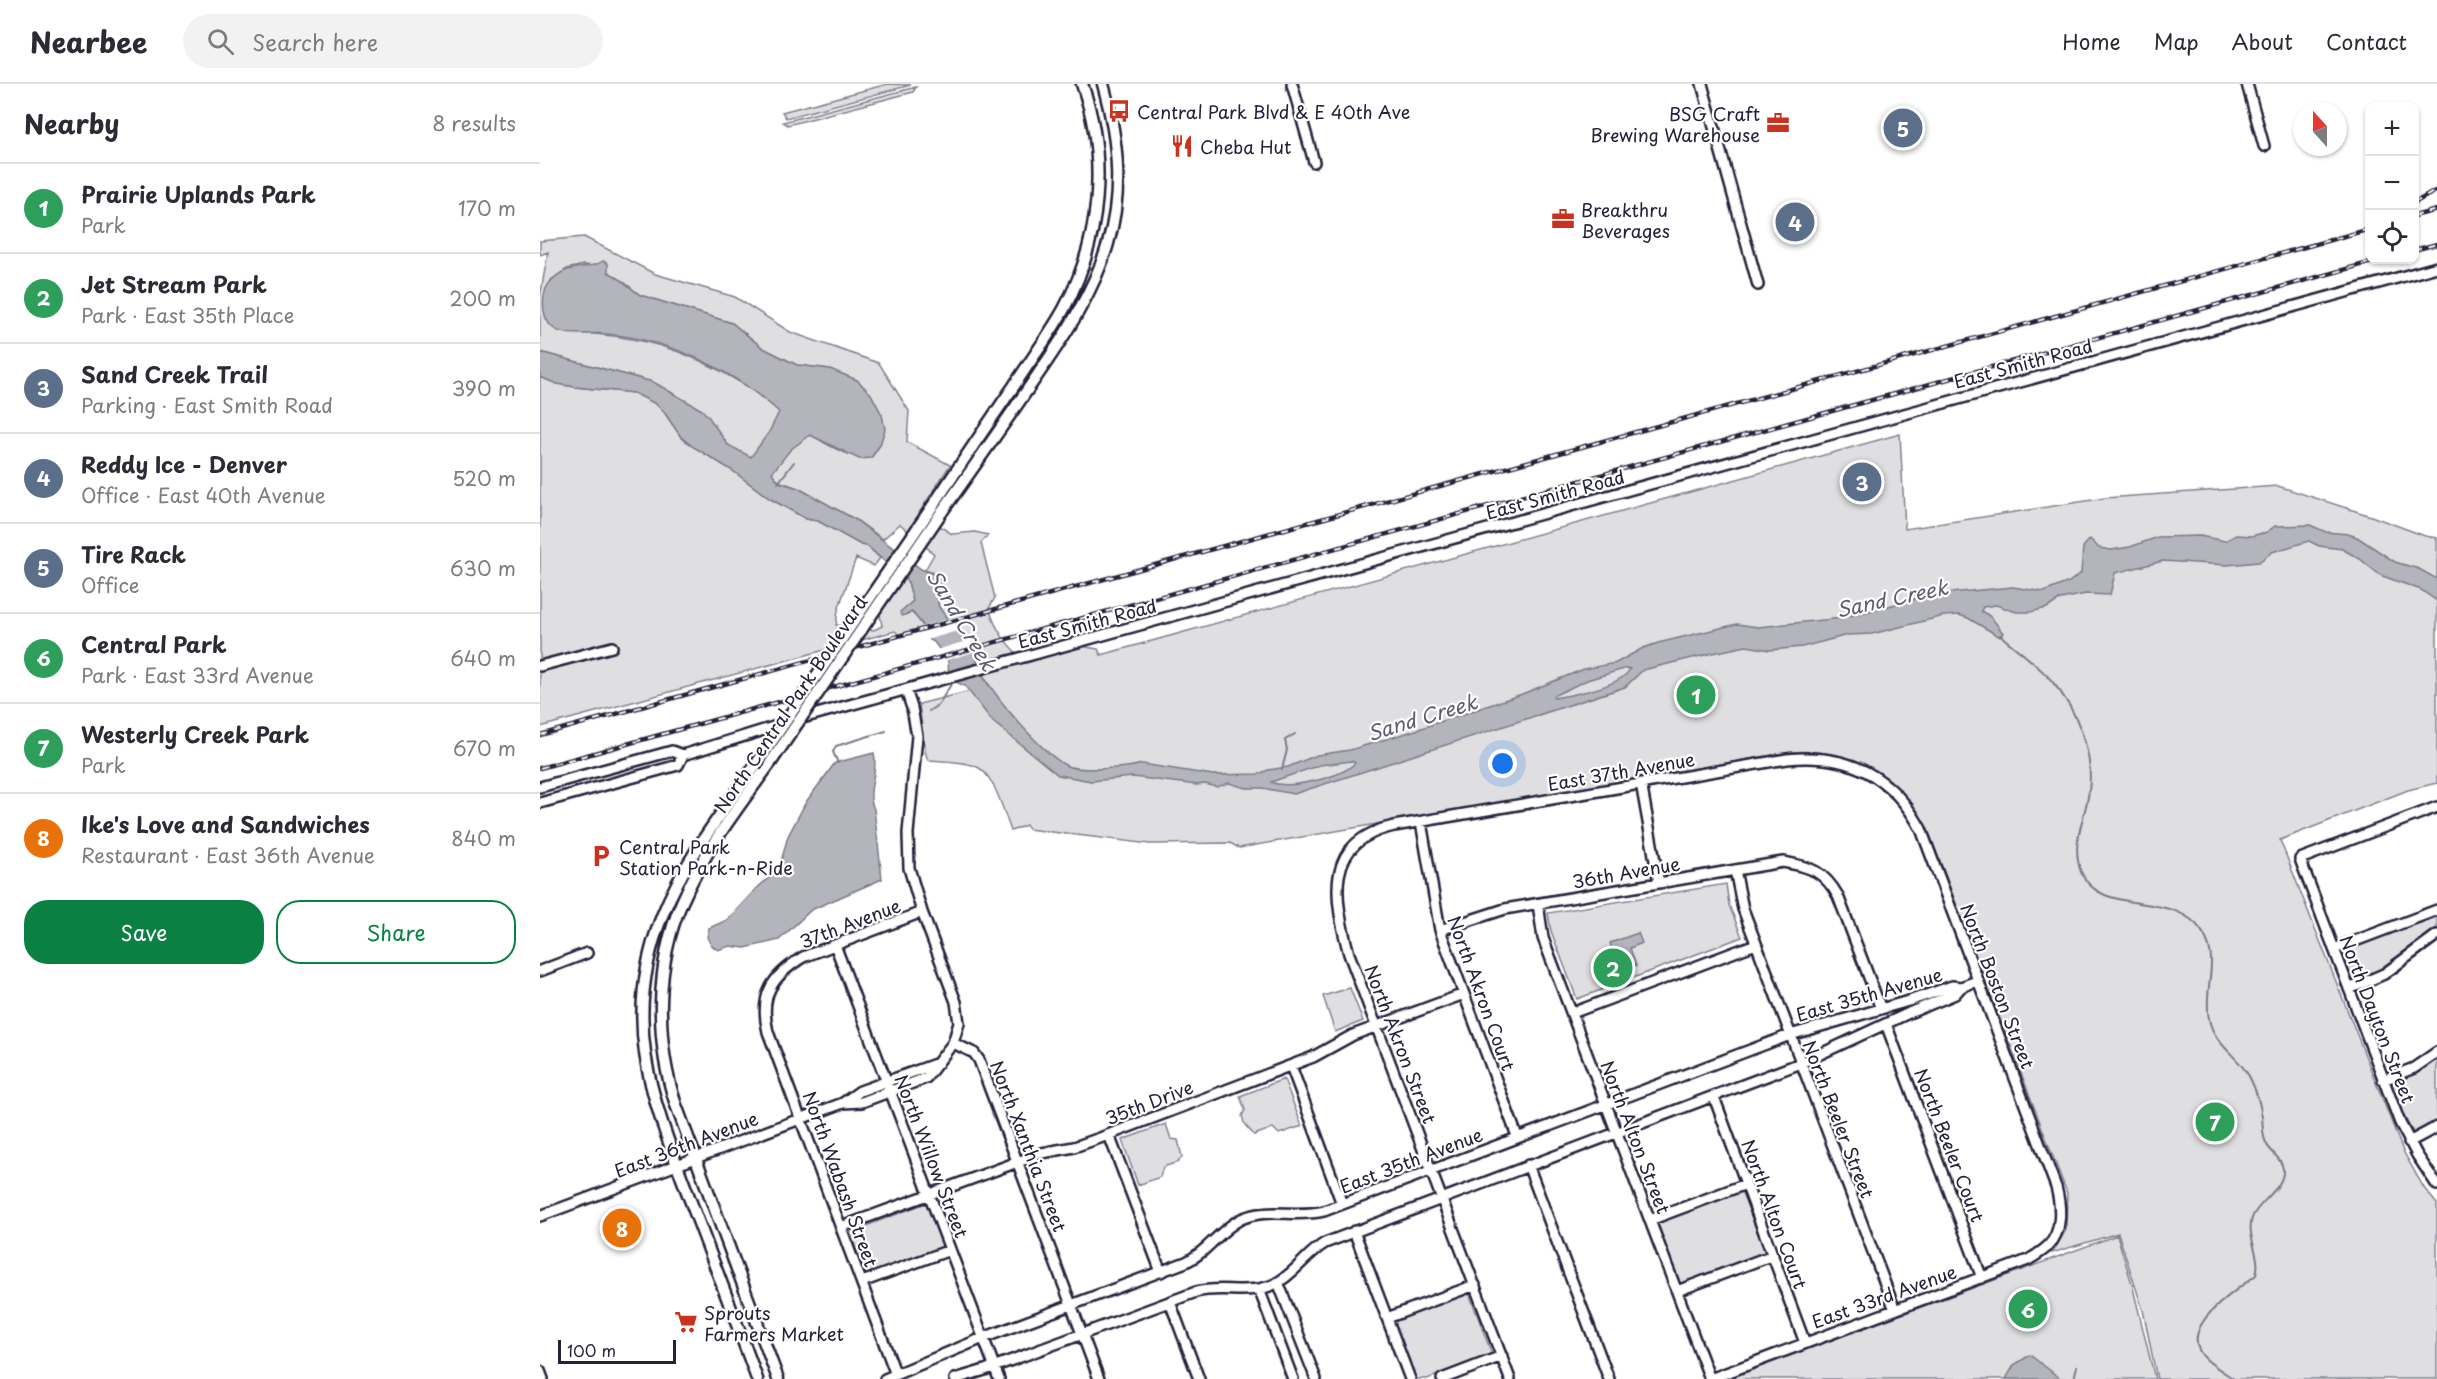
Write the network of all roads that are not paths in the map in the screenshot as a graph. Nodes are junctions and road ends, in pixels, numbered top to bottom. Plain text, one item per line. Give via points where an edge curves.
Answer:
1 (1082, 84) edge
2 (1103, 84) edge
3 (1292, 84) edge
4 (1702, 84) edge
5 (2247, 84) edge
6 (2264, 146) dead end
7 (1314, 162) dead end
8 (2437, 267) edge
9 (1758, 285) dead end
10 (937, 510) junction
11 (612, 647) dead end
12 (540, 666) edge
13 (906, 690) junction
14 (683, 755) junction
15 (1870, 774) joint
16 (1641, 783) junction
17 (540, 787) edge
18 (540, 803) edge
19 (2437, 807) edge
20 (1421, 822) junction
21 (1375, 830) joint
22 (1735, 870) junction
23 (1659, 883) junction
24 (1538, 904) junction
25 (922, 912) junction
26 (2436, 912) edge
27 (1440, 930) junction
28 (2437, 934) edge
29 (1756, 944) junction
30 (835, 945) junction
31 (2334, 949) junction
32 (587, 953) dead end
33 (540, 970) edge
34 (1977, 981) junction
35 (1961, 987) junction
36 (2349, 989) junction
37 (768, 993) joint
38 (1464, 994) junction
39 (1881, 1009) junction
40 (1572, 1013) junction
41 (1886, 1024) junction
42 (1377, 1026) junction
43 (1790, 1035) junction
44 (953, 1043) junction
45 (2437, 1052) edge
46 (938, 1063) junction
47 (1801, 1063) junction
48 (1291, 1066) junction
49 (2383, 1080) junction
50 (886, 1081) junction
51 (891, 1092) junction
52 (1714, 1097) junction
53 (843, 1103) junction
54 (1606, 1103) junction
55 (801, 1119) junction
56 (2437, 1127) edge
57 (1617, 1133) junction
58 (1109, 1135) junction
59 (1517, 1136) junction
60 (2409, 1142) junction
61 (695, 1158) junction
62 (1018, 1162) junction
63 (677, 1165) junction
64 (1528, 1165) junction
65 (1431, 1169) junction
66 (1746, 1184) junction
67 (2437, 1185) edge
68 (931, 1194) junction
69 (1442, 1198) junction
70 (1342, 1204) junction
71 (540, 1216) edge
72 (1650, 1220) junction
73 (841, 1227) junction
74 (2057, 1229) joint
75 (1354, 1231) junction
76 (950, 1250) junction
77 (1773, 1255) junction
78 (1161, 1272) junction
79 (1982, 1278) junction
80 (1278, 1281) junction
81 (862, 1282) junction
82 (1474, 1285) junction
83 (1259, 1289) junction
84 (1677, 1291) junction
85 (1170, 1302) junction
86 (1071, 1305) junction
87 (1895, 1310) junction
88 (1387, 1318) junction
89 (1082, 1334) junction
90 (983, 1338) junction
91 (1805, 1343) junction
92 (1502, 1356) junction
93 (994, 1367) junction
94 (540, 1371) edge
95 (896, 1375) junction
96 (543, 1379) edge
97 (757, 1379) edge
98 (778, 1379) edge
99 (885, 1379) edge
100 (955, 1379) edge
101 (999, 1379) edge
102 (1099, 1379) edge
103 (1199, 1379) edge
104 (1293, 1379) edge
105 (1316, 1379) edge
106 (1410, 1379) edge
107 (1442, 1379) edge
108 (1510, 1379) edge
109 (1609, 1379) edge
110 (1710, 1379) edge

1 - 10 main road, North Central Park Boulevard via 1093,126 1098,172 1096,212 1083,266 1062,312
2 - 10 main road, North Central Park Boulevard via 1118,161 1116,205 1105,259 1069,330
3 - 7 street
4 - 9 street
5 - 6 street
8 - 13 street, East Smith Road
10 - 61 main road, North Central Park Boulevard, bridge via 733,815 678,912 663,992 664,1053 672,1092
10 - 63 main road, North Central Park Boulevard, bridge via 701,842 656,932 642,1012 646,1066
11 - 12 street
13 - 14 street, East Smith Road
13 - 25 street via 917,736 908,856
14 - 17 street, East Smith Road via 672,751
14 - 18 street, East Smith Road via 678,765
15 - 16 street, East 37th Avenue via 1832,758 1810,757
15 - 34 street, North Boston Street via 1900,796 1911,810
16 - 20 street, East 37th Avenue
16 - 23 street
19 - 31 street, North Dayton Street via 2300,859
20 - 21 street, East 37th Avenue
20 - 27 street, North Akron Court
21 - 42 street, North Akron Street via 1354,842 1340,867 1337,883 1343,932
22 - 23 street, 36th Avenue
22 - 29 street, North Beeler Street
22 - 39 street, 36th Avenue via 1783,862 1804,866 1831,883
23 - 24 street, 36th Avenue
24 - 27 street, 36th Avenue via 1488,914
24 - 40 street, North Alton Street via 1543,938
25 - 30 street, 37th Avenue
25 - 44 street via 958,1007 959,1023
26 - 31 street
27 - 38 street, North Akron Court
28 - 36 street via 2384,974
29 - 40 street
29 - 43 street, North Beeler Street
30 - 37 street, 37th Avenue via 786,968
30 - 50 street, North Willow Street
31 - 36 street, North Dayton Street
32 - 33 street
34 - 35 street, East 35th Avenue
34 - 74 street, North Boston Street via 2056,1187 2060,1202
35 - 39 street, East 35th Avenue via 1952,986
35 - 41 street, East 35th Avenue via 1955,994
36 - 49 street, North Dayton Street
37 - 55 street, North Wabash Street via 768,1032
38 - 42 street, 35th Drive
38 - 59 street, North Akron Court
39 - 43 street, East 35th Avenue
40 - 54 street, North Alton Street
41 - 47 street, East 35th Avenue
41 - 79 street, North Beeler Court
42 - 48 street, 35th Drive
42 - 65 street, North Akron Street
43 - 47 street, North Beeler Street
43 - 54 street, East 35th Avenue
44 - 46 street, East 36th Avenue
44 - 62 street, North Xanthia Street via 974,1053 979,1060
45 - 49 street via 2414,1068
46 - 50 street, East 36th Avenue
46 - 51 street, East 36th Avenue via 926,1078
47 - 52 street, East 35th Avenue
47 - 87 street, North Beeler Street
48 - 58 street, 35th Drive
48 - 70 street
49 - 60 street, North Dayton Street
50 - 51 street, North Willow Street
50 - 53 street, East 36th Avenue
51 - 53 street, East 36th Avenue via 862,1102
51 - 68 street, North Willow Street
52 - 57 street, East 35th Avenue
52 - 66 street, North Alton Court
53 - 55 street, East 36th Avenue
54 - 57 street, North Alton Street
54 - 59 street, East 35th Avenue
55 - 61 street, East 36th Avenue
55 - 73 street, North Wabash Street
56 - 60 street
57 - 64 street, East 35th Avenue
57 - 72 street, North Alton Street
58 - 62 street, 35th Drive
58 - 78 street
59 - 65 street, East 35th Avenue
60 - 67 street, North Dayton Street
61 - 63 street, East 36th Avenue
61 - 98 main road, North Central Park Boulevard
62 - 68 street, 35th Drive
62 - 86 street, North Xanthia Street
63 - 71 street, East 36th Avenue
63 - 97 main road, North Central Park Boulevard
64 - 69 street, East 35th Avenue
64 - 109 street
65 - 69 street, North Akron Street
65 - 70 street, East 35th Avenue
66 - 72 street
66 - 77 street, North Alton Court
68 - 73 street, 35th Drive
68 - 76 street, North Willow Street
69 - 75 street, East 35th Avenue
69 - 82 street, North Akron Street
70 - 78 street, East 35th Avenue via 1313,1214 1247,1217 1226,1229 1193,1259
72 - 84 street, North Alton Street
73 - 81 street, North Wabash Street
74 - 79 street, East 33rd Avenue via 2049,1245 2028,1260
75 - 80 street, East 35th Avenue via 1322,1245
75 - 88 street
76 - 81 street
76 - 90 street, North Willow Street
77 - 84 street
77 - 91 street, North Alton Court
78 - 86 street, East 35th Avenue
79 - 87 street, East 33rd Avenue
80 - 83 street, East 35th Avenue
80 - 105 street
81 - 95 street, North Wabash Street
82 - 88 street
82 - 92 street, North Akron Street
83 - 85 street, East 35th Avenue via 1210,1289
83 - 104 street
84 - 110 street, North Alton Street
85 - 89 street, East 35th Avenue
85 - 103 street
86 - 89 street, North Xanthia Street
86 - 90 street, East 35th Avenue
87 - 91 street, East 33rd Avenue
88 - 106 street
89 - 93 street, East 35th Avenue
89 - 102 street, North Xanthia Street
90 - 93 street, North Willow Street
90 - 95 street, East 35th Avenue
91 - 110 street, East 33rd Avenue
92 - 107 street
92 - 108 street, North Akron Street
93 - 100 street, East 35th Avenue
93 - 101 street, North Willow Street
94 - 96 street
95 - 99 street, East 35th Avenue

